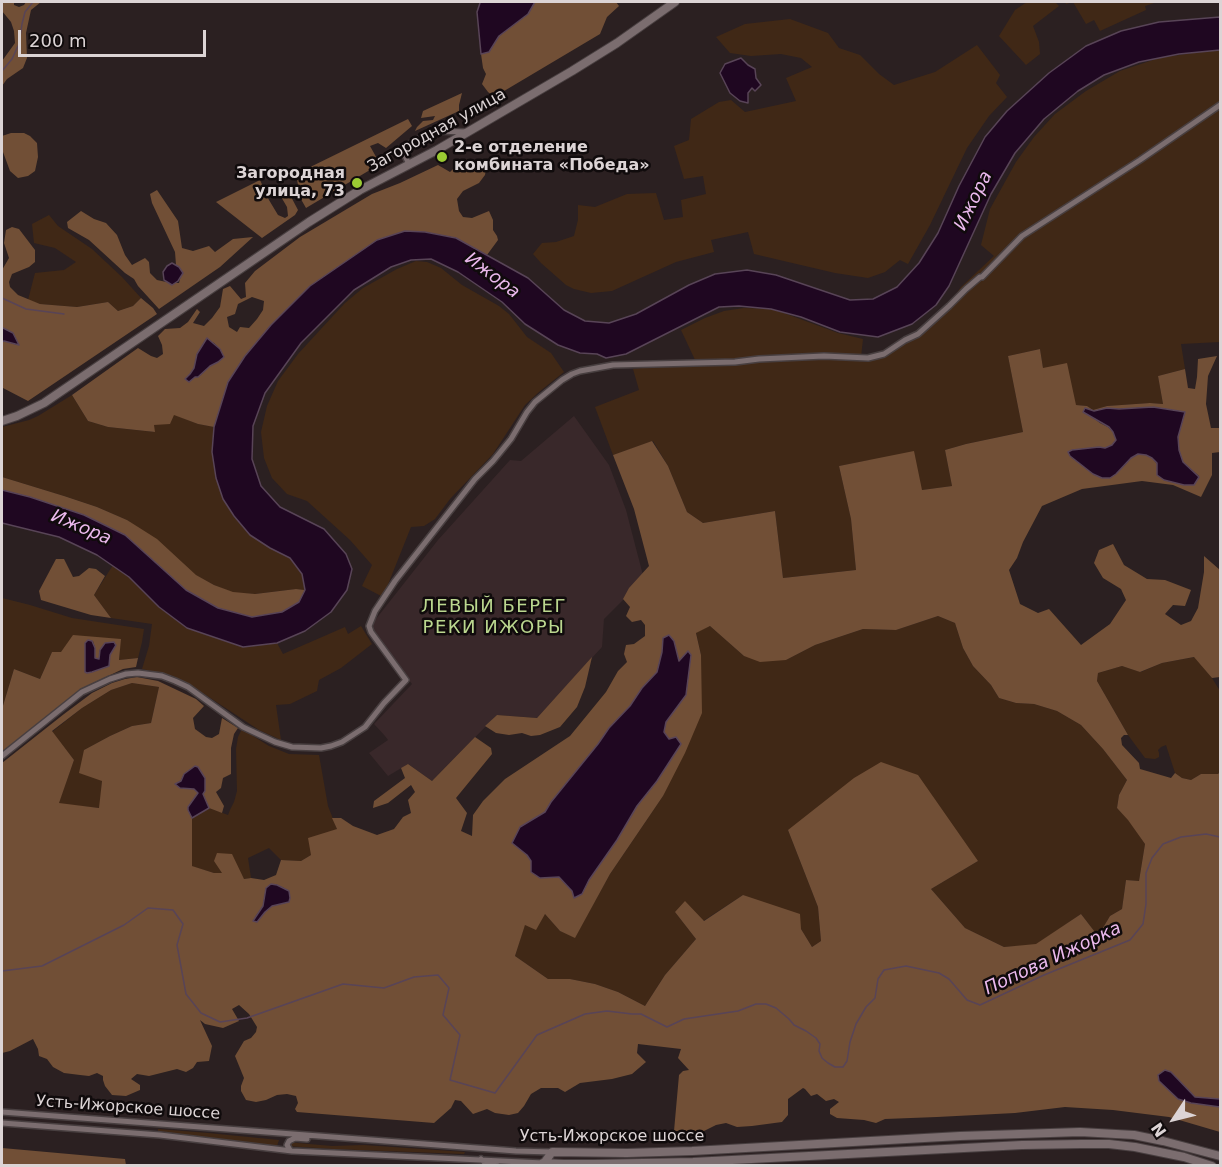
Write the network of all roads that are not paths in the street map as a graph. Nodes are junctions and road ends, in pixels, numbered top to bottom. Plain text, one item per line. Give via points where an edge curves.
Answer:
1 (675, 2) edge
2 (1221, 105) edge
3 (466, 132) junction
4 (409, 164) junction
5 (2, 421) edge
6 (2, 756) edge
7 (2, 1112) edge
8 (2, 1123) edge
9 (319, 1136) junction
10 (292, 1151) junction
11 (552, 1152) junction
12 (1221, 1156) edge
13 (480, 1159) junction
14 (543, 1164) edge
15 (563, 1165) edge
16 (498, 1166) edge
17 (1212, 1166) edge

1 - 3 street, Загородная улица via 600,54
2 - 6 street via 1022,236 918,334 884,354 868,358 824,356 613,365 580,371 562,380 535,402 511,439 475,479 375,611 371,632 406,680 365,727 342,742 321,748 275,742 243,727 181,684 162,676 138,673 110,679 82,692
3 - 4 street, Загородная улица
3 - 4 street via 435,131 401,148
4 - 5 street, Загородная улица via 295,231 44,403
7 - 9 street, Усть-Ижорское шоссе
8 - 10 street, Усть-Ижорское шоссе
9 - 10 street via 289,1141 287,1147
9 - 11 street, Усть-Ижорское шоссе
10 - 13 street, Усть-Ижорское шоссе
11 - 12 street, Усть-Ижорское шоссе via 692,1151 1080,1132 1134,1135
11 - 14 street
13 - 14 street, Усть-Ижорское шоссе
13 - 16 street, Усть-Ижорское шоссе via 487,1165
14 - 15 street, Усть-Ижорское шоссе
15 - 17 street, Усть-Ижорское шоссе via 1022,1144 1109,1144

